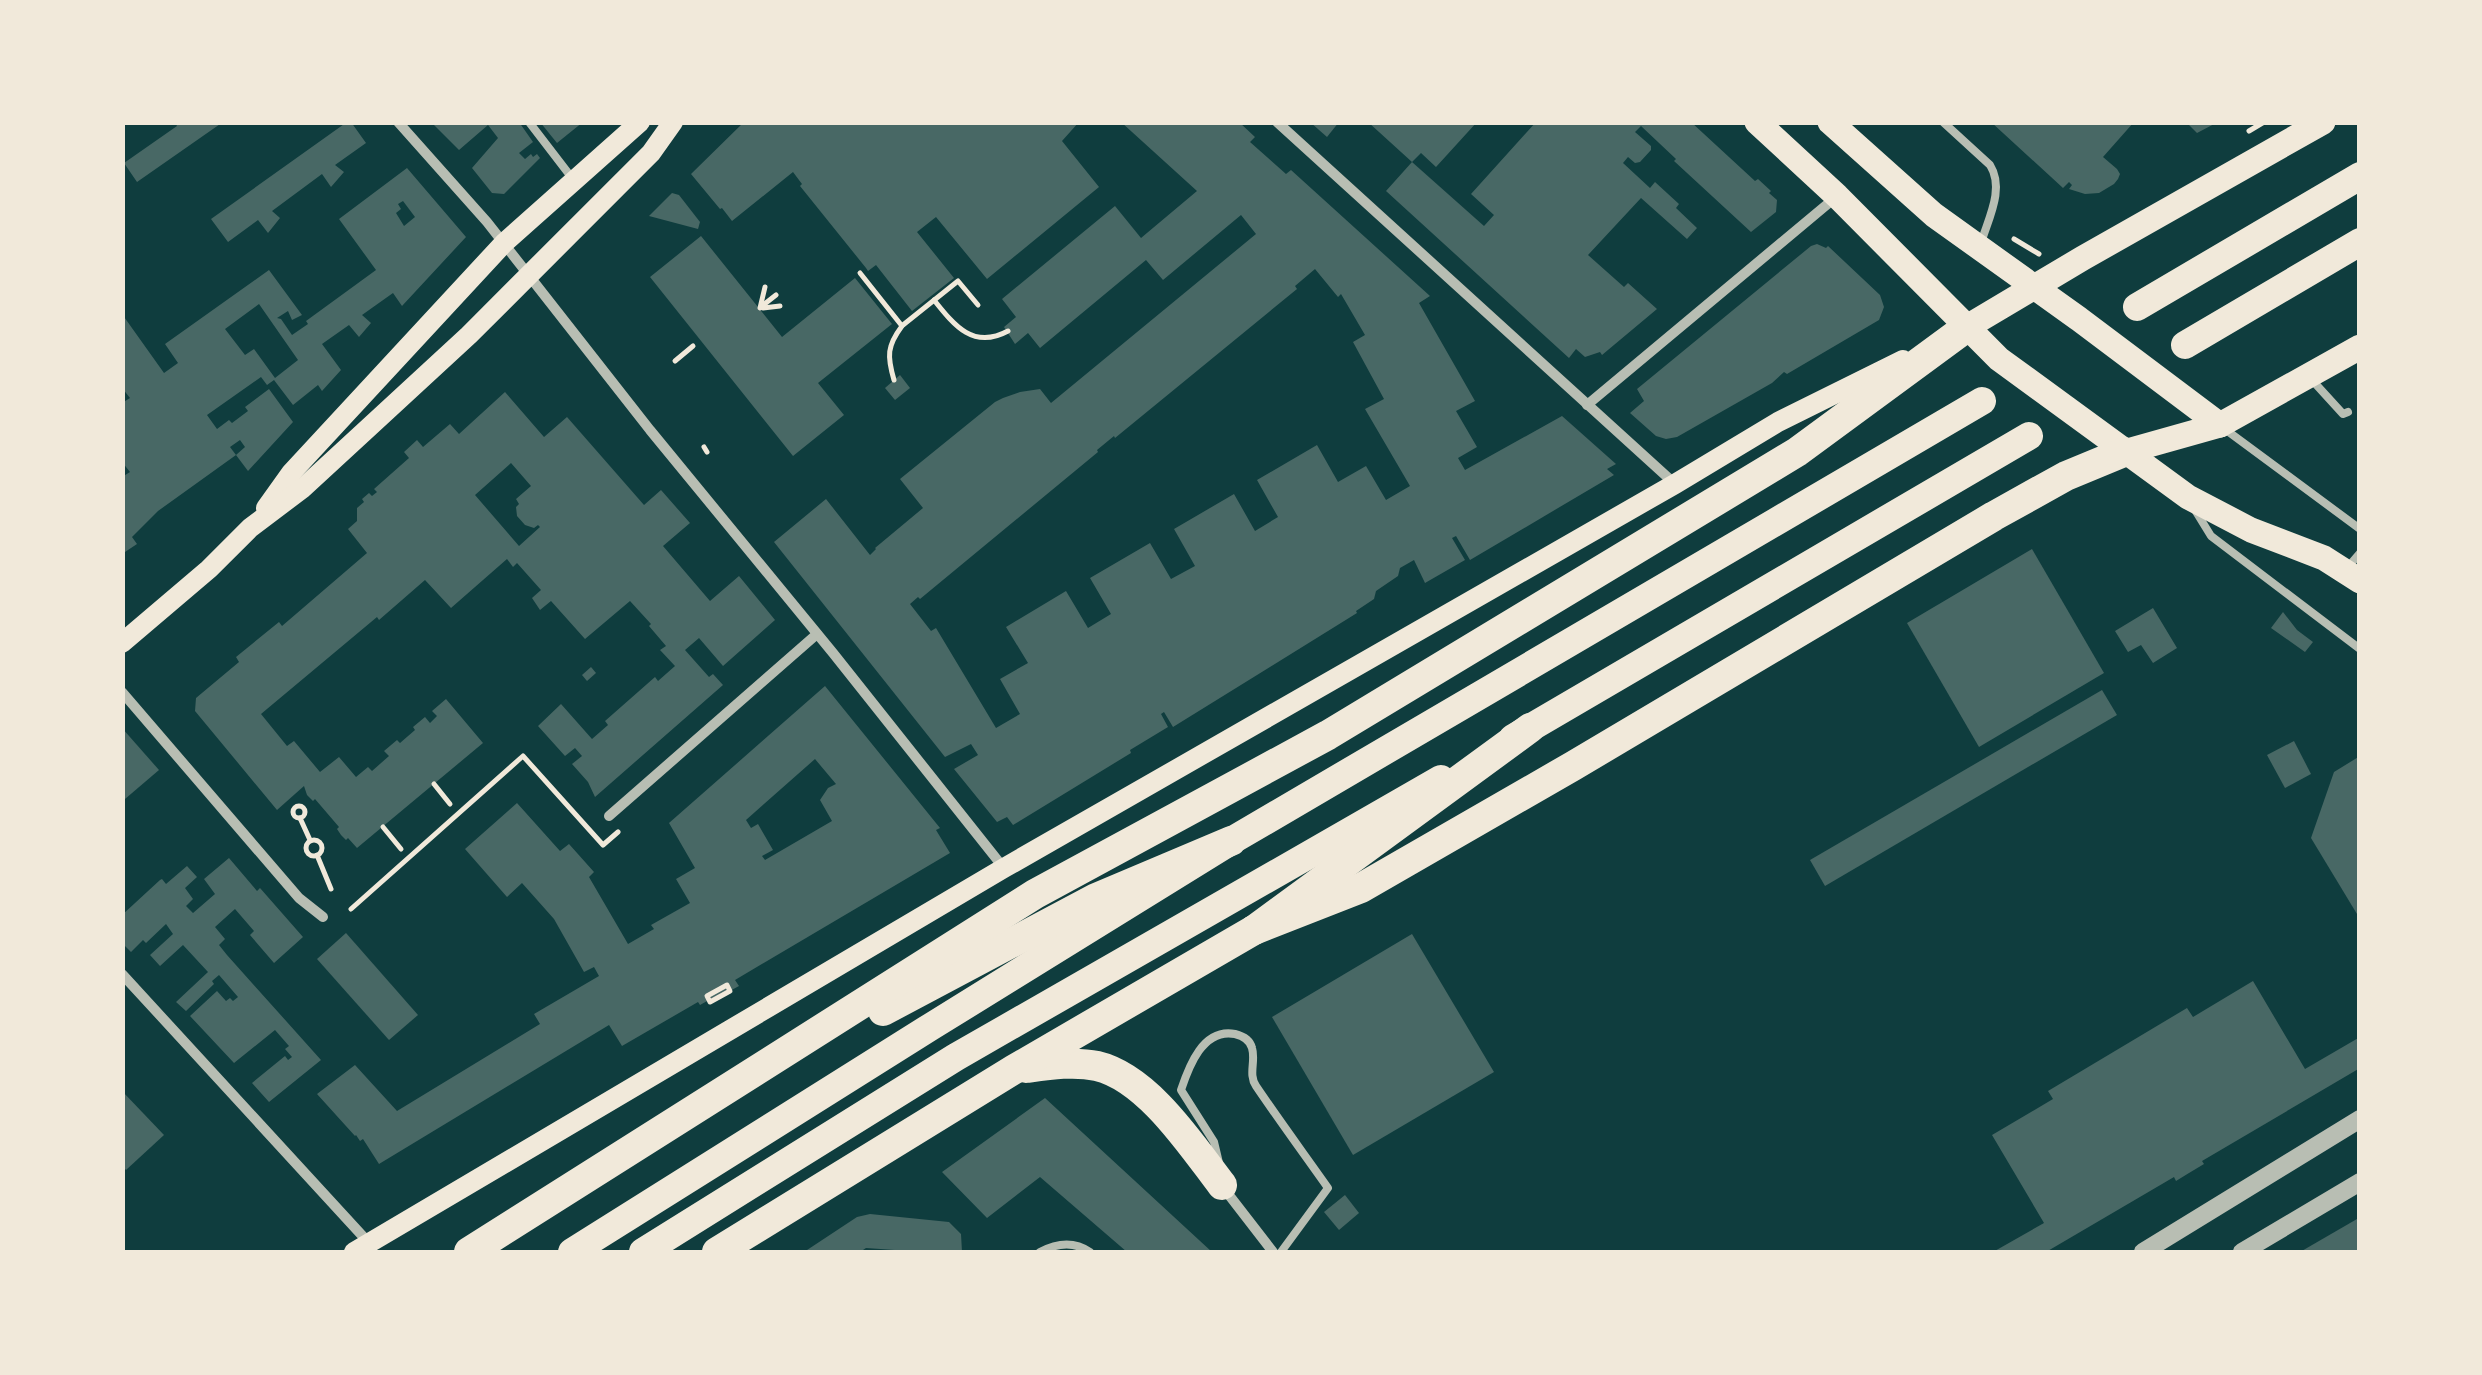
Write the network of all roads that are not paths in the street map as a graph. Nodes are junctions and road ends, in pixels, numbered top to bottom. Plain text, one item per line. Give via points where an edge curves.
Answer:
1 (398, 122) edge
2 (528, 122) edge
3 (640, 122) edge
4 (673, 122) edge
5 (1276, 122) edge
6 (1757, 122) edge
7 (1830, 122) edge
8 (1943, 122) edge
9 (2323, 122) edge
10 (2360, 176) edge
11 (574, 180) junction
12 (1837, 196) junction
13 (2360, 242) edge
14 (504, 243) junction
15 (1980, 248) junction
16 (529, 275) junction
17 (2035, 287) junction
18 (2137, 307) dead end
19 (1967, 327) junction
20 (2185, 345) dead end
21 (2360, 347) edge
22 (2308, 377) junction
23 (1982, 401) dead end
24 (1587, 404) junction
25 (2348, 412) dead end
26 (2220, 426) junction
27 (2030, 436) dead end
28 (2124, 452) junction
29 (1675, 484) junction
30 (2188, 498) junction
31 (250, 528) junction
32 (2360, 528) edge
33 (2355, 568) edge
34 (817, 634) junction
35 (122, 643) edge
36 (2360, 650) edge
37 (122, 692) edge
38 (1530, 728) junction
39 (609, 816) dead end
40 (1231, 841) junction
41 (1004, 868) junction
42 (323, 917) dead end
43 (1254, 930) junction
44 (122, 974) edge
45 (1013, 1070) junction
46 (2360, 1119) edge
47 (665, 1127) junction
48 (2360, 1182) edge
49 (1222, 1186) junction
50 (362, 1248) edge
51 (469, 1252) edge
52 (572, 1252) edge
53 (643, 1252) edge
54 (716, 1252) edge
55 (1040, 1252) edge
56 (1090, 1252) edge
57 (1273, 1252) edge
58 (1281, 1252) edge
59 (2142, 1252) edge
60 (2242, 1252) edge

1 - 14 street
2 - 11 lane
3 - 11 main road
4 - 16 main road via 651,153
5 - 24 street
6 - 12 main road
7 - 15 main road via 1934,216
8 - 15 lane via 1995,172 1994,203
9 - 17 main road
10 - 18 highway
11 - 14 main road
12 - 19 main road
12 - 24 street
13 - 20 highway
14 - 16 street
14 - 31 main road via 291,473
15 - 17 main road
16 - 31 main road via 304,488
16 - 34 street
17 - 19 main road
17 - 26 main road
19 - 28 main road via 1999,359
19 - 29 main road via 1778,422
19 - 47 highway via 1797,452 1328,735 1035,894
21 - 22 main road
22 - 25 lane
22 - 26 main road
23 - 40 highway
24 - 29 street
26 - 28 main road
26 - 32 lane
27 - 38 highway
28 - 30 main road
28 - 43 highway via 2010,508 1361,888
29 - 41 main road
30 - 33 main road via 2250,530
30 - 36 lane via 2211,536
31 - 35 main road
34 - 39 street
34 - 41 street
37 - 42 street via 299,898
38 - 43 highway
38 - 53 highway via 956,1057
40 - 47 highway via 1096,898
40 - 52 highway
41 - 50 main road
43 - 45 highway
44 - 50 street
45 - 49 highway via 1056,1064 1114,1073 1167,1114
45 - 54 highway
46 - 59 street
47 - 51 highway
48 - 60 street
49 - 57 street
49 - 58 lane via 1214,1142 1181,1090 1210,1038 1233,1034 1250,1042 1252,1080 1328,1188
55 - 56 lane via 1067,1243

